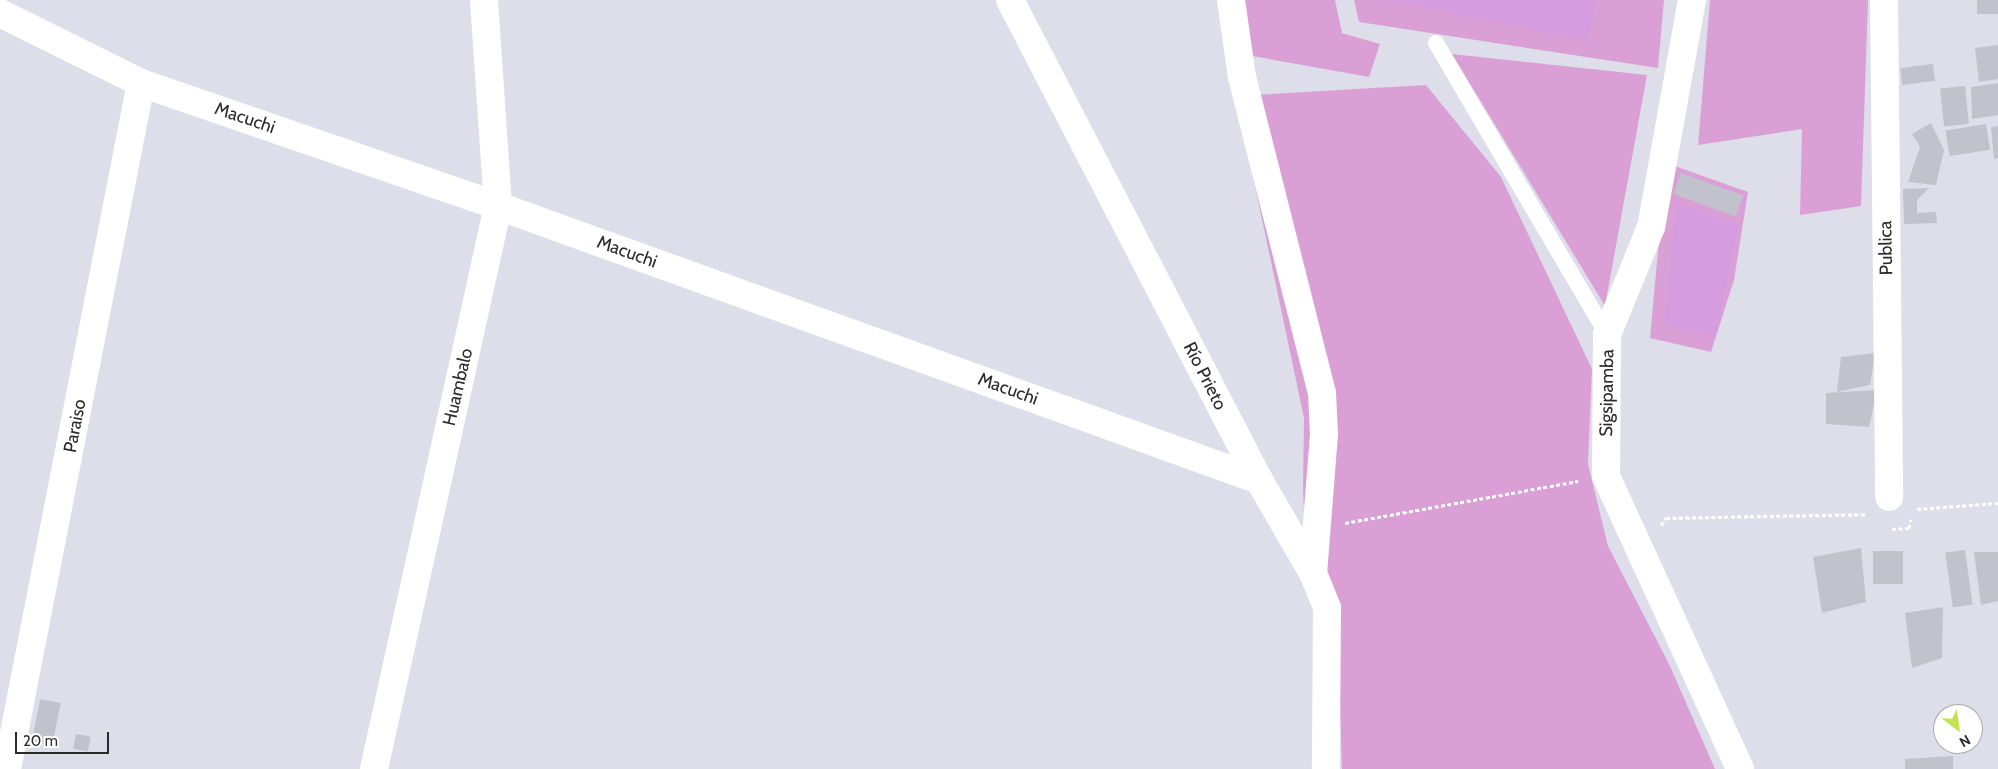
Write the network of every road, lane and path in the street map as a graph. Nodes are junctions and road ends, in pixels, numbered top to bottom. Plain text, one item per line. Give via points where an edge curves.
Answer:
1 (484, 0) edge
2 (1010, 0) edge
3 (1231, 0) edge
4 (1692, 0) edge
5 (1884, 0) edge
6 (0, 13) edge
7 (1436, 44) dead end
8 (141, 83) junction
9 (498, 206) junction
10 (1608, 335) junction
11 (1606, 476) junction
12 (1259, 480) junction
13 (1888, 497) junction
14 (1998, 503) edge
15 (1317, 528) junction
16 (1640, 554) junction
17 (1313, 573) junction
18 (7, 769) edge
19 (374, 769) edge
20 (1326, 769) edge
21 (1740, 769) edge

1 - 9 street, Huambalo
2 - 12 street, Río Prieto
3 - 15 street via 1242,77 1322,393 1324,434
4 - 10 street, Sigsipamba via 1651,227
5 - 13 street, Publica
6 - 8 street, Macuchi
7 - 10 lane
8 - 9 street, Macuchi
8 - 18 street, Paraiso
9 - 12 street, Macuchi
9 - 19 street, Huambalo
10 - 11 street, Sigsipamba
11 - 15 path
11 - 16 street, Sigsipamba
12 - 17 street, Río Prieto
13 - 14 path via 1891,529 1909,528 1913,509
13 - 16 path via 1871,497 1870,514 1666,518
15 - 17 street
16 - 21 street, Sigsipamba
17 - 20 street, Río Prieto via 1327,608

